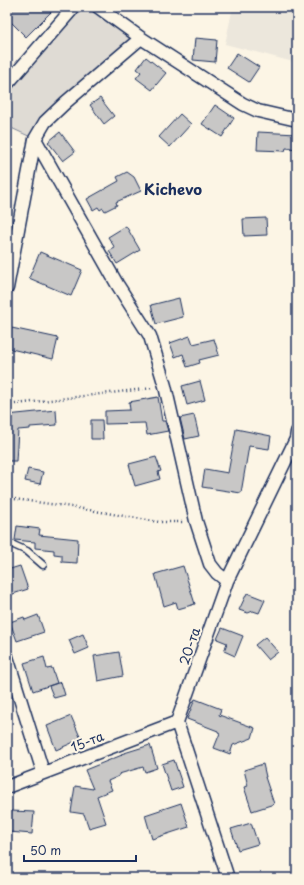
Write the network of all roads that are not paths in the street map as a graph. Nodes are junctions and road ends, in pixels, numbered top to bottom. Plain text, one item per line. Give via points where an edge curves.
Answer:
1 (74, 7) edge
2 (98, 7) edge
3 (141, 38) junction
4 (7, 84) edge
5 (297, 120) edge
6 (35, 139) junction
7 (7, 288) edge
8 (297, 437) edge
9 (7, 542) edge
10 (43, 566) dead end
11 (227, 581) junction
12 (7, 657) edge
13 (177, 722) junction
14 (43, 772) junction
15 (7, 787) edge
16 (228, 878) edge

1 - 4 street
2 - 3 street
3 - 5 street via 243,104 258,111
3 - 6 street via 50,117
6 - 7 street
6 - 11 street via 117,284 150,336 165,386 196,521 210,564
8 - 11 street, 20-та
9 - 10 lane via 27,551
11 - 13 street, 20-та
12 - 14 street
13 - 14 street, 15-та
13 - 16 street
14 - 15 street, 15-та

